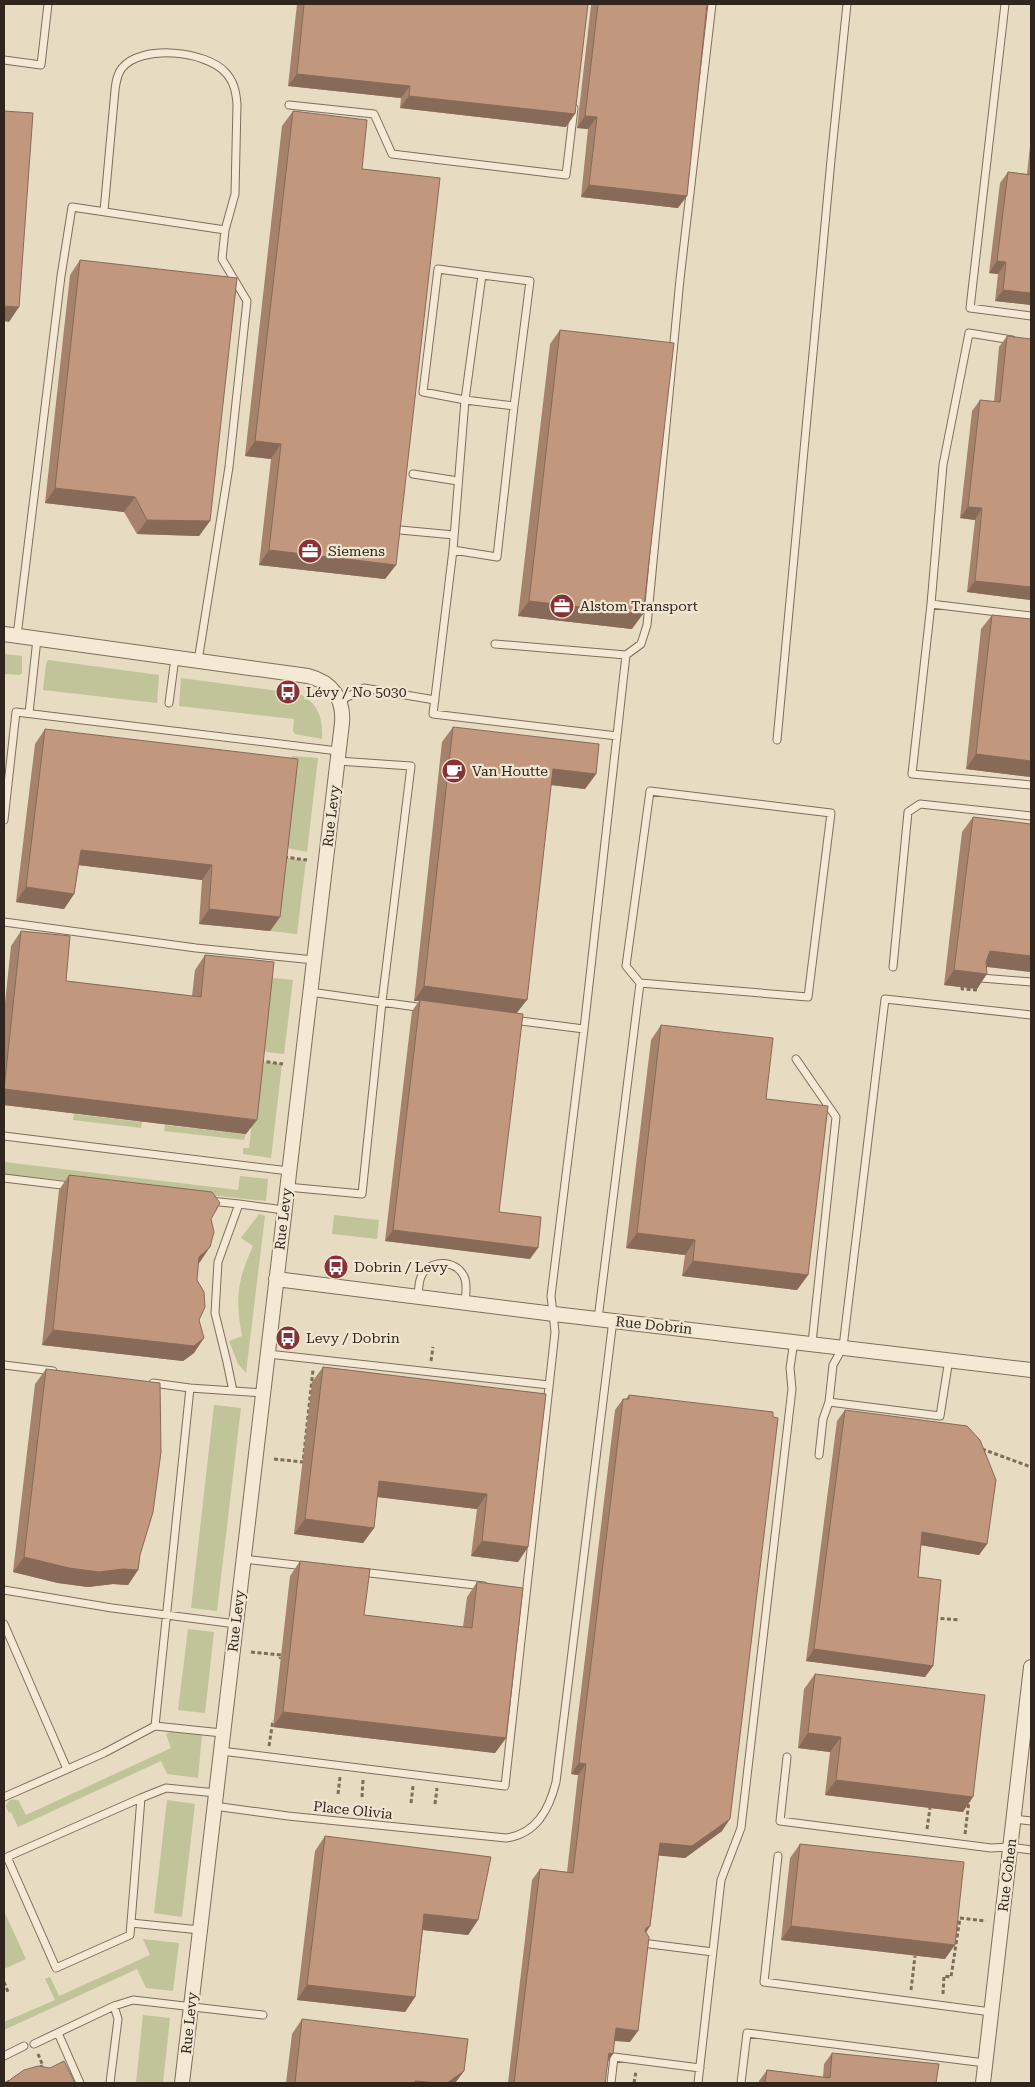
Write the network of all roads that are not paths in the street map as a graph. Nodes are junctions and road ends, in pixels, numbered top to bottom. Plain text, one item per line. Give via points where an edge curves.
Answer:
1 (48, 4) edge
2 (712, 4) edge
3 (847, 4) edge
4 (1005, 4) edge
5 (4, 60) edge
6 (575, 99) edge
7 (289, 105) dead end
8 (104, 212) junction
9 (224, 230) junction
10 (482, 275) junction
11 (1031, 316) edge
12 (1022, 342) edge
13 (465, 400) junction
14 (514, 406) junction
15 (413, 474) dead end
16 (458, 481) junction
17 (400, 530) edge
18 (454, 535) junction
19 (453, 550) junction
20 (931, 604) junction
21 (1031, 616) edge
22 (10, 635) edge
23 (37, 639) junction
24 (495, 644) dead end
25 (626, 655) junction
26 (175, 658) junction
27 (198, 661) junction
28 (435, 700) junction
29 (340, 701) junction
30 (169, 703) dead end
31 (29, 713) junction
32 (617, 736) junction
33 (777, 740) dead end
34 (338, 756) junction
35 (1031, 785) edge
36 (1031, 816) edge
37 (4, 820) edge
38 (4, 922) edge
39 (314, 960) junction
40 (893, 967) dead end
41 (981, 978) edge
42 (1031, 982) edge
43 (640, 983) junction
44 (310, 992) junction
45 (382, 1002) junction
46 (430, 1009) edge
47 (1031, 1016) edge
48 (507, 1019) edge
49 (584, 1029) junction
50 (796, 1059) dead end
51 (4, 1136) edge
52 (289, 1171) junction
53 (4, 1178) edge
54 (82, 1187) edge
55 (287, 1187) junction
56 (199, 1200) edge
57 (238, 1204) junction
58 (284, 1210) junction
59 (276, 1279) junction
60 (418, 1296) junction
61 (466, 1302) junction
62 (554, 1314) junction
63 (598, 1318) junction
64 (613, 1320) junction
65 (794, 1341) junction
66 (812, 1343) junction
67 (843, 1347) junction
68 (268, 1354) junction
69 (949, 1359) junction
70 (4, 1365) edge
71 (1031, 1370) edge
72 (57, 1372) edge
73 (142, 1382) edge
74 (550, 1385) junction
75 (190, 1388) junction
76 (233, 1391) junction
77 (263, 1393) junction
78 (829, 1402) junction
79 (819, 1455) dead end
80 (243, 1559) junction
81 (311, 1567) edge
82 (350, 1571) edge
83 (488, 1587) edge
84 (4, 1590) edge
85 (517, 1590) edge
86 (527, 1591) junction
87 (166, 1615) junction
88 (4, 1624) edge
89 (236, 1624) junction
90 (1031, 1667) edge
91 (1030, 1689) edge
92 (156, 1726) junction
93 (222, 1733) junction
94 (221, 1751) junction
95 (788, 1757) dead end
96 (67, 1769) junction
97 (4, 1797) edge
98 (141, 1798) junction
99 (215, 1800) junction
100 (1014, 1819) junction
101 (1031, 1821) edge
102 (1010, 1847) junction
103 (1031, 1850) edge
104 (778, 1856) dead end
105 (5, 1857) edge
106 (131, 1923) junction
107 (200, 1930) junction
108 (642, 1943) edge
109 (713, 1952) junction
110 (114, 2006) junction
111 (191, 2006) junction
112 (991, 2012) junction
113 (263, 2015) dead end
114 (58, 2033) junction
115 (34, 2044) dead end
116 (24, 2046) dead end
117 (4, 2056) edge
118 (985, 2063) junction
119 (700, 2068) junction
120 (80, 2083) edge
121 (110, 2083) edge
122 (182, 2083) edge
123 (611, 2083) edge
124 (698, 2083) edge
125 (741, 2083) edge
126 (982, 2083) edge

1 - 5 lane via 41,65
2 - 25 lane via 680,279 647,625 640,644
3 - 33 lane
4 - 11 lane via 970,308
6 - 7 lane via 566,175 392,154 374,114
8 - 9 lane
8 - 9 lane via 119,72 125,64 141,57 188,54 220,66 236,90 235,194
8 - 22 lane via 72,207
9 - 27 lane via 222,259 247,301 229,467
10 - 13 lane
10 - 13 lane via 438,269 423,392
10 - 14 lane via 530,281
12 - 20 lane via 969,333 943,465
13 - 14 lane
13 - 16 lane
14 - 19 lane via 497,557
15 - 16 lane
16 - 18 lane
17 - 18 lane
18 - 19 lane
19 - 28 lane
20 - 21 lane
20 - 35 lane via 912,774
22 - 23 street
23 - 26 street
23 - 31 lane
24 - 25 lane
25 - 32 lane
26 - 27 street
26 - 30 lane
27 - 29 street via 316,678 329,686
28 - 29 lane via 364,688
28 - 32 lane via 433,714
29 - 34 street, Rue Levy via 342,715
31 - 34 lane
31 - 37 lane via 16,712
32 - 49 lane
34 - 39 street, Rue Levy
34 - 45 lane via 411,766
36 - 40 lane via 920,804 908,812
38 - 39 lane
39 - 44 street, Rue Levy
41 - 42 lane
43 - 43 lane via 626,966 650,790 831,813 808,998
43 - 63 lane
44 - 45 lane
44 - 52 street, Rue Levy
45 - 46 lane
45 - 55 lane via 362,1194
47 - 67 lane via 885,999
48 - 49 lane
49 - 62 lane via 551,1296
50 - 66 lane via 836,1117
51 - 52 lane
52 - 55 street, Rue Levy
53 - 54 lane
55 - 58 street, Rue Levy
56 - 57 lane
57 - 58 lane
57 - 76 lane via 218,1262 215,1313
58 - 59 street, Rue Levy
59 - 60 street, Rue Dobrin
59 - 68 street, Rue Levy
60 - 61 street, Rue Dobrin
60 - 61 lane via 424,1272 432,1266 446,1263 457,1267 463,1275
61 - 62 street, Rue Dobrin
62 - 63 street, Rue Dobrin
62 - 74 lane
63 - 64 street, Rue Dobrin
64 - 65 street, Rue Dobrin
64 - 99 lane, Place Olivia via 556,1782 546,1811 532,1829 516,1836 490,1837 288,1816
65 - 66 street, Rue Dobrin
65 - 109 lane via 790,1368 792,1389 741,1828 721,1880
66 - 67 street, Rue Dobrin
67 - 69 street, Rue Dobrin
67 - 78 lane via 833,1365
68 - 74 lane
68 - 77 street, Rue Levy
69 - 71 street, Rue Dobrin
69 - 78 lane via 940,1416
70 - 72 lane
73 - 75 lane
74 - 86 lane
75 - 76 lane
75 - 87 lane
76 - 77 lane
77 - 80 street, Rue Levy
78 - 79 lane
80 - 81 lane
80 - 89 street, Rue Levy
82 - 83 lane
84 - 87 lane
85 - 86 lane
86 - 94 lane via 506,1786
87 - 89 lane
87 - 92 lane
88 - 96 lane
89 - 93 street, Rue Levy
90 - 91 street, Rue Cohen
91 - 100 street, Rue Cohen
92 - 93 lane
92 - 96 lane
93 - 94 street, Rue Levy
94 - 99 street, Rue Levy
95 - 102 lane via 780,1821 991,1848
96 - 97 lane
98 - 99 lane, Place Olivia via 166,1788
98 - 105 lane, Place Olivia
98 - 106 lane
99 - 107 street, Rue Levy
100 - 101 lane
100 - 102 street, Rue Cohen
102 - 103 lane
102 - 112 street, Rue Cohen
104 - 112 lane via 764,1982
105 - 106 lane via 56,1968 130,1935
106 - 107 lane
107 - 111 street, Rue Levy
108 - 109 lane
109 - 119 lane
110 - 111 lane via 133,2000
110 - 114 lane
110 - 121 lane via 118,2019
111 - 113 lane
111 - 122 street, Rue Levy
112 - 118 street, Rue Cohen
114 - 115 lane
114 - 120 lane
116 - 117 lane
118 - 125 lane via 747,2033
118 - 126 street, Rue Cohen
119 - 123 lane via 614,2058
119 - 124 lane

